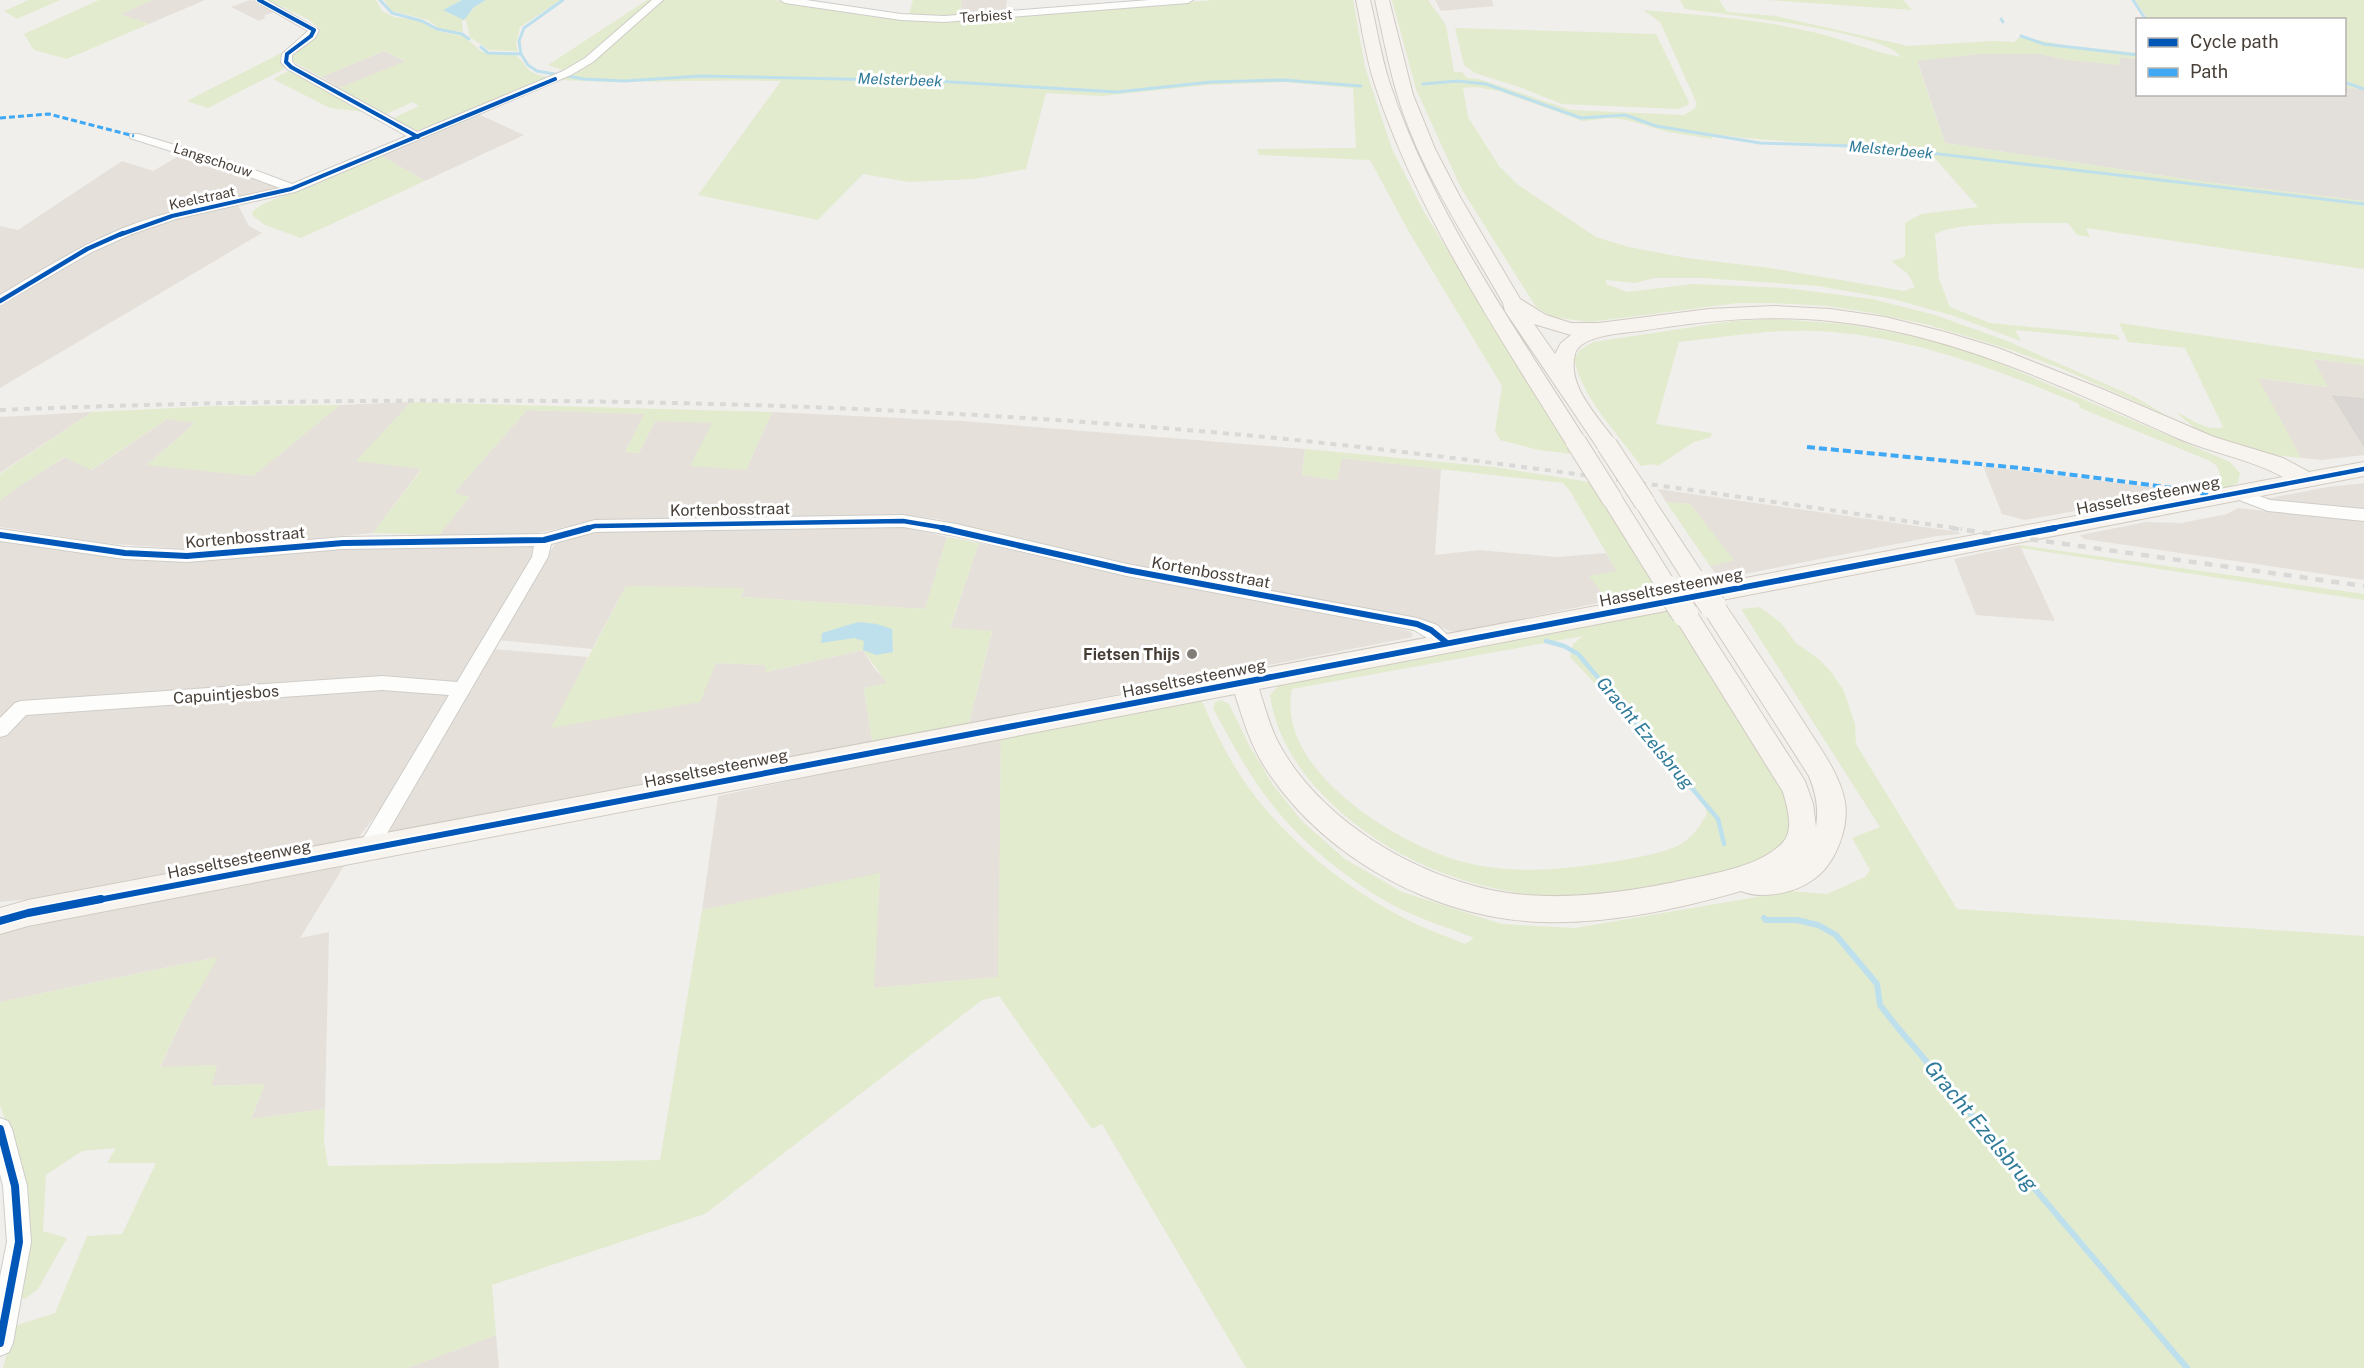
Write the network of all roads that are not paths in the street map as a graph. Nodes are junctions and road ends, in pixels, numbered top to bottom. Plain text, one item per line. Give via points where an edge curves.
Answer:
1 (259, 0) edge
2 (658, 0) edge
3 (785, 0) edge
4 (1188, 0) edge
5 (1363, 0) edge
6 (1382, 0) edge
7 (134, 136) dead end
8 (418, 137) junction
9 (291, 189) junction
10 (0, 301) edge
11 (1513, 303) junction
12 (1608, 329) junction
13 (1566, 382) junction
14 (2211, 444) junction
15 (2364, 469) edge
16 (2307, 480) junction
17 (2276, 485) junction
18 (2235, 492) junction
19 (2364, 515) edge
20 (0, 535) edge
21 (543, 540) junction
22 (1447, 643) junction
23 (1244, 682) junction
24 (462, 689) junction
25 (0, 730) edge
26 (368, 848) junction
27 (1736, 881) junction
28 (14, 914) edge
29 (0, 921) edge
30 (0, 1129) edge
31 (0, 1343) edge

1 - 8 street via 314,30 287,54 286,62 291,67
2 - 8 street, Keelstraat via 589,60 567,73
3 - 4 street, Terbiest via 901,17 944,19
5 - 27 main road, bridge via 1383,86 1409,154 1445,226 1499,321 1795,789 1804,812 1794,849 1775,864
6 - 11 main road via 1405,95 1427,149 1450,197
7 - 9 street, Langschouw
8 - 9 street, Keelstraat
9 - 10 street, Keelstraat via 172,216 127,231 87,249
11 - 12 main road via 1557,326
11 - 13 main road
12 - 13 main road via 1578,338 1569,345 1562,358
12 - 14 main road via 1698,316 1775,312 1832,315 1900,326 2031,366
13 - 27 main road, bridge via 1781,708 1829,793 1832,813 1828,841 1813,864 1793,878 1766,884
14 - 16 main road via 2272,462
14 - 17 main road
15 - 16 main road, Hasseltsesteenweg
16 - 17 main road, Hasseltsesteenweg
17 - 18 main road, Hasseltsesteenweg
18 - 19 street via 2268,505
18 - 22 main road, Hasseltsesteenweg
20 - 21 street, Kortenbosstraat via 153,556 343,543
21 - 22 street, Kortenbosstraat via 595,526 903,520 1127,570 1417,624
21 - 24 street via 540,557
22 - 23 main road, Hasseltsesteenweg
23 - 26 main road, Hasseltsesteenweg
23 - 27 main road via 1271,753 1298,792 1329,825 1370,855 1424,881 1470,898 1524,908 1571,908 1633,903
24 - 25 street, Capuintjesbos via 382,683 21,708
24 - 26 street
26 - 28 main road, Hasseltsesteenweg
28 - 29 main road, Hasseltsesteenweg
30 - 31 street via 15,1185 20,1242

